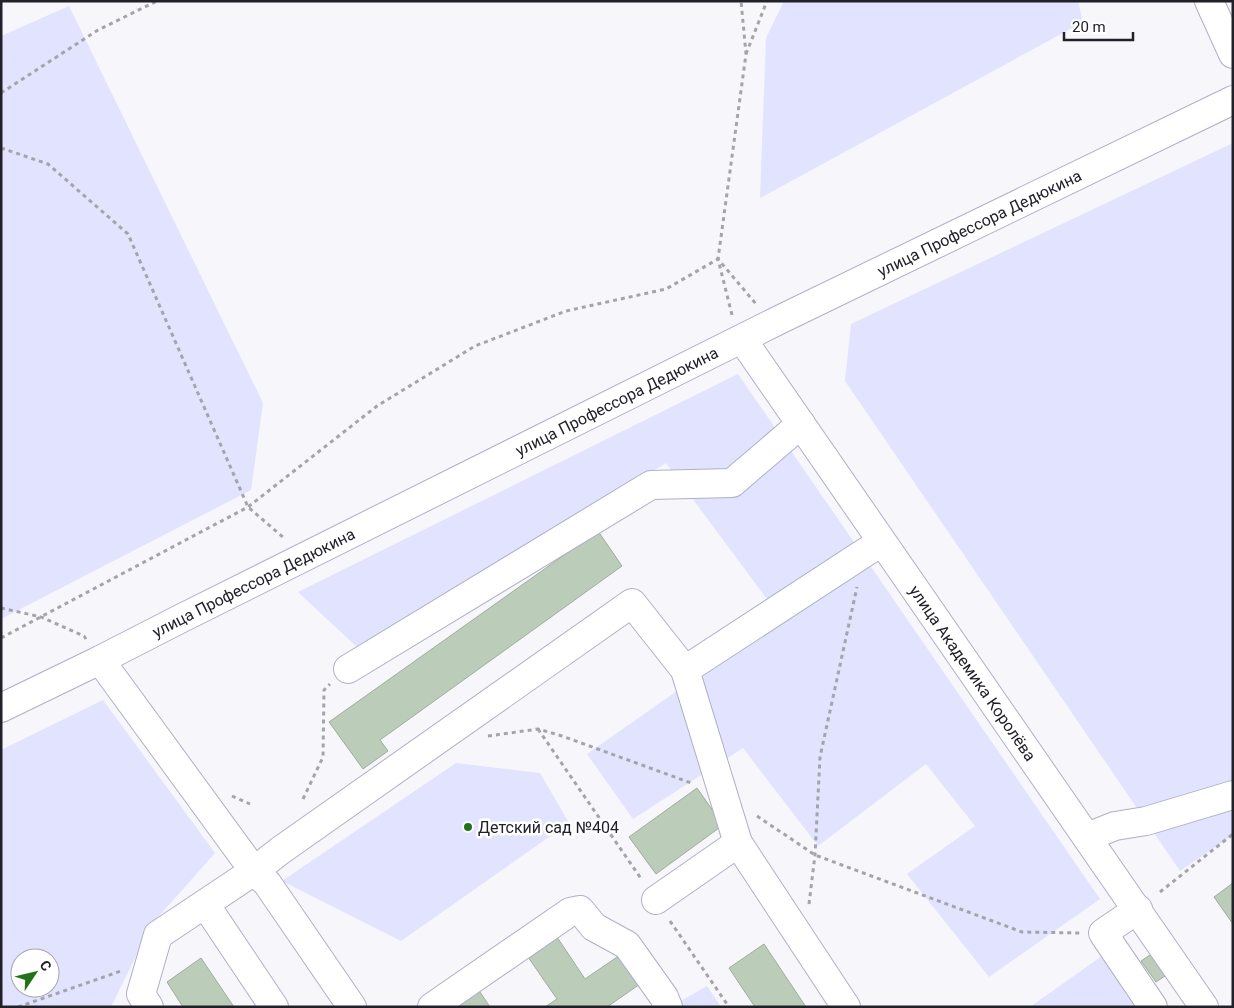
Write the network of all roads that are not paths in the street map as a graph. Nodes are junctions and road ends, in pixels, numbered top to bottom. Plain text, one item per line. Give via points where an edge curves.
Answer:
1 (1208, 1) edge
2 (1233, 54) edge
3 (1233, 100) edge
4 (737, 327) junction
5 (801, 424) junction
6 (873, 547) junction
7 (100, 660) junction
8 (348, 669) road end
9 (685, 670) junction
10 (1, 708) edge
11 (1233, 795) edge
12 (1087, 837) junction
13 (738, 843) junction
14 (254, 870) junction
15 (656, 900) road end
16 (205, 904) junction
17 (1138, 909) junction
18 (149, 1007) edge
19 (274, 1007) edge
20 (352, 1007) edge
21 (432, 1007) edge
22 (668, 1007) edge
23 (846, 1007) edge
24 (1153, 1007) edge
25 (1204, 1007) edge

1 - 2 street
3 - 4 street, улица Профессора Дедюкина
4 - 5 street, улица Академика Королёва
4 - 7 street, улица Профессора Дедюкина
5 - 6 street, улица Академика Королёва
5 - 8 street via 732,482 651,485
6 - 9 street
6 - 12 street, улица Академика Королёва
7 - 10 street, улица Профессора Дедюкина
7 - 14 street
9 - 13 street
9 - 14 street via 632,603
11 - 12 street via 1146,821 1115,826
12 - 17 street, улица Академика Королёва
13 - 15 street
13 - 23 street
14 - 16 street
14 - 20 street via 267,883
16 - 18 street via 158,935 141,994
16 - 19 street
17 - 24 street via 1103,933
17 - 25 street, улица Академика Королёва
21 - 22 street via 570,912 580,910 594,927 627,945

